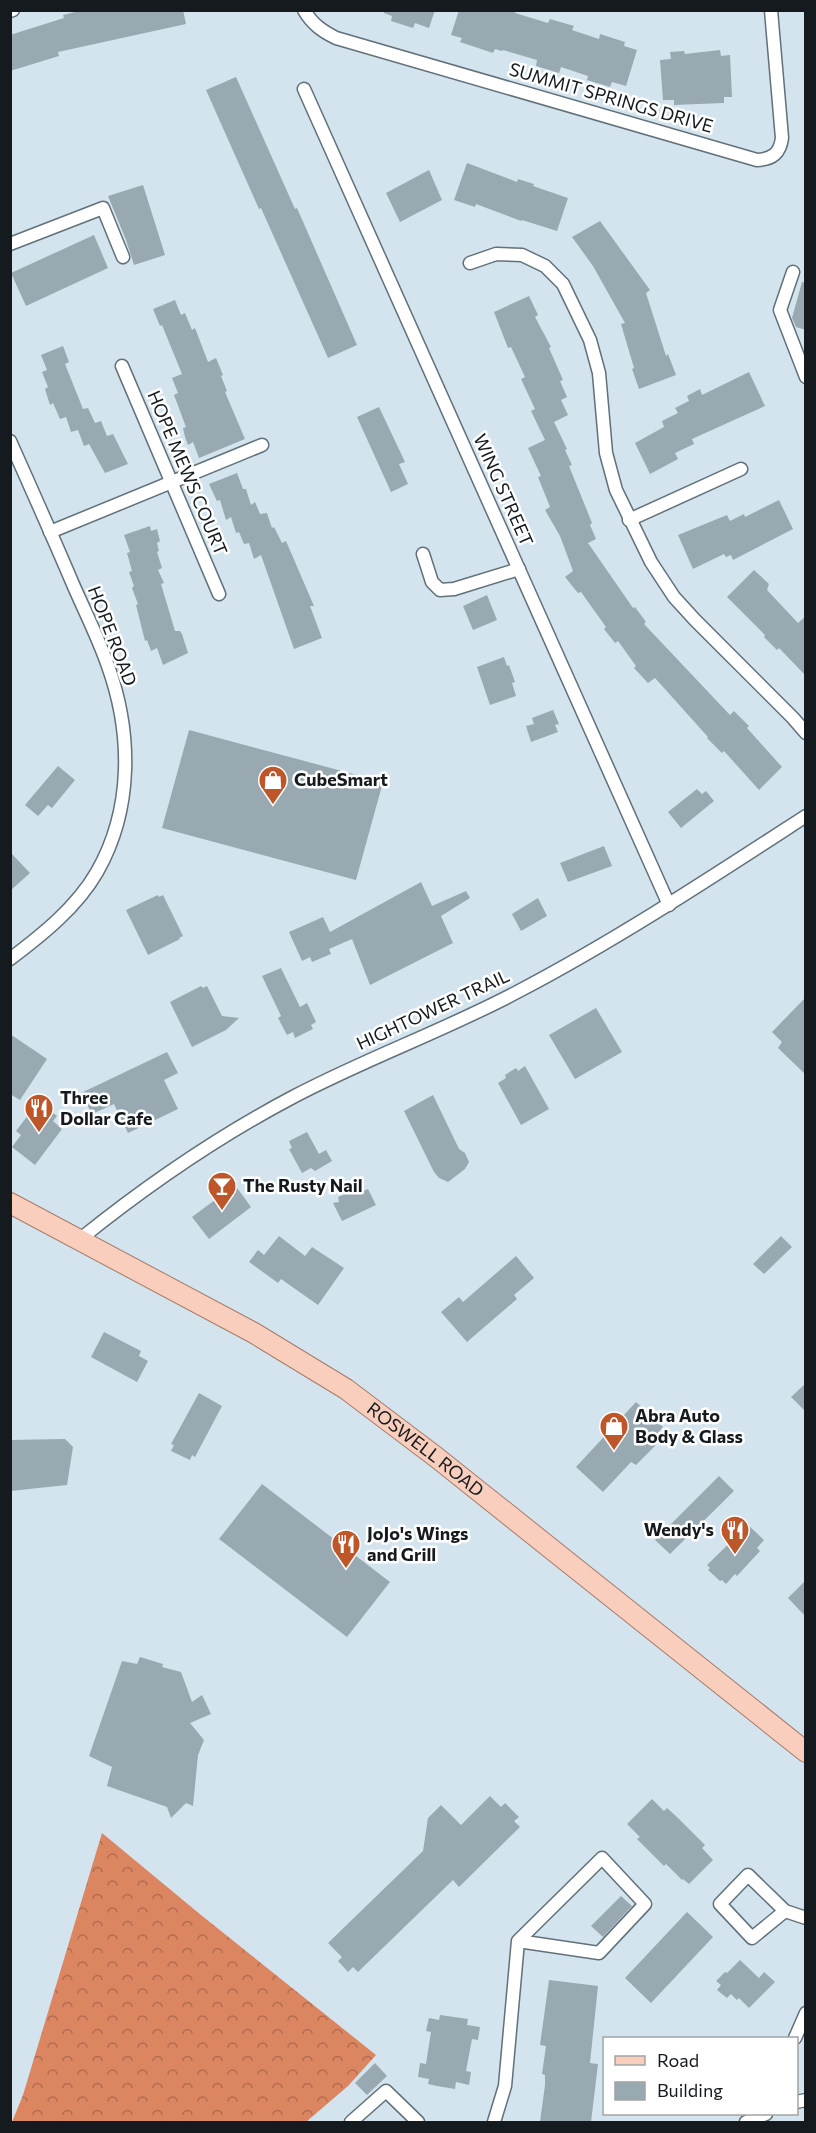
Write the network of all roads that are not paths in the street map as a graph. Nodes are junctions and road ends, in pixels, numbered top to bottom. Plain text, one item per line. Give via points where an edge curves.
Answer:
1 (304, 10) edge
2 (771, 10) edge
3 (304, 89) dead end
4 (10, 244) edge
5 (123, 257) dead end
6 (471, 263) dead end
7 (793, 272) dead end
8 (122, 366) dead end
9 (806, 377) edge
10 (10, 441) edge
11 (262, 445) dead end
12 (741, 469) dead end
13 (172, 482) junction
14 (629, 520) junction
15 (50, 532) junction
16 (423, 554) dead end
17 (519, 569) junction
18 (219, 594) dead end
19 (806, 733) edge
20 (806, 816) edge
21 (669, 905) junction
22 (10, 959) edge
23 (10, 1203) edge
24 (79, 1240) junction
25 (806, 1752) edge
26 (785, 1911) junction
27 (806, 1918) edge
28 (518, 1941) junction
29 (806, 2013) edge
30 (795, 2037) edge
31 (763, 2115) edge
32 (351, 2122) edge
33 (418, 2122) edge
34 (494, 2122) edge
35 (746, 2122) edge

1 - 2 street, SUMMIT SPRINGS DRIVE via 313,24 336,38 767,160 781,148 782,138
3 - 17 street, WING STREET
4 - 5 street via 103,208
6 - 14 street via 496,254 522,255 545,266 563,284 590,340 599,373 606,453
7 - 9 street via 780,310
8 - 13 street, HOPE MEWS COURT
10 - 15 street, HOPE ROAD
11 - 13 street
12 - 14 street
13 - 15 street
13 - 18 street, HOPE MEWS COURT
14 - 19 street via 674,597
15 - 22 street, HOPE ROAD via 111,675 122,714 125,783 113,838 96,874 77,900
16 - 17 street via 432,582 440,590
17 - 21 street, WING STREET
20 - 21 street, HIGHTOWER TRAIL
21 - 24 street, HIGHTOWER TRAIL via 517,992 362,1063 253,1119 120,1207
23 - 24 main road, ROSWELL ROAD
24 - 25 main road, ROSWELL ROAD via 254,1333 346,1389 436,1456
26 - 26 street via 752,1938 720,1904 748,1875
26 - 27 street
28 - 28 street via 598,1953 645,1904 602,1858
28 - 34 street via 505,2086
29 - 30 street
31 - 35 street
32 - 33 street via 386,2091

